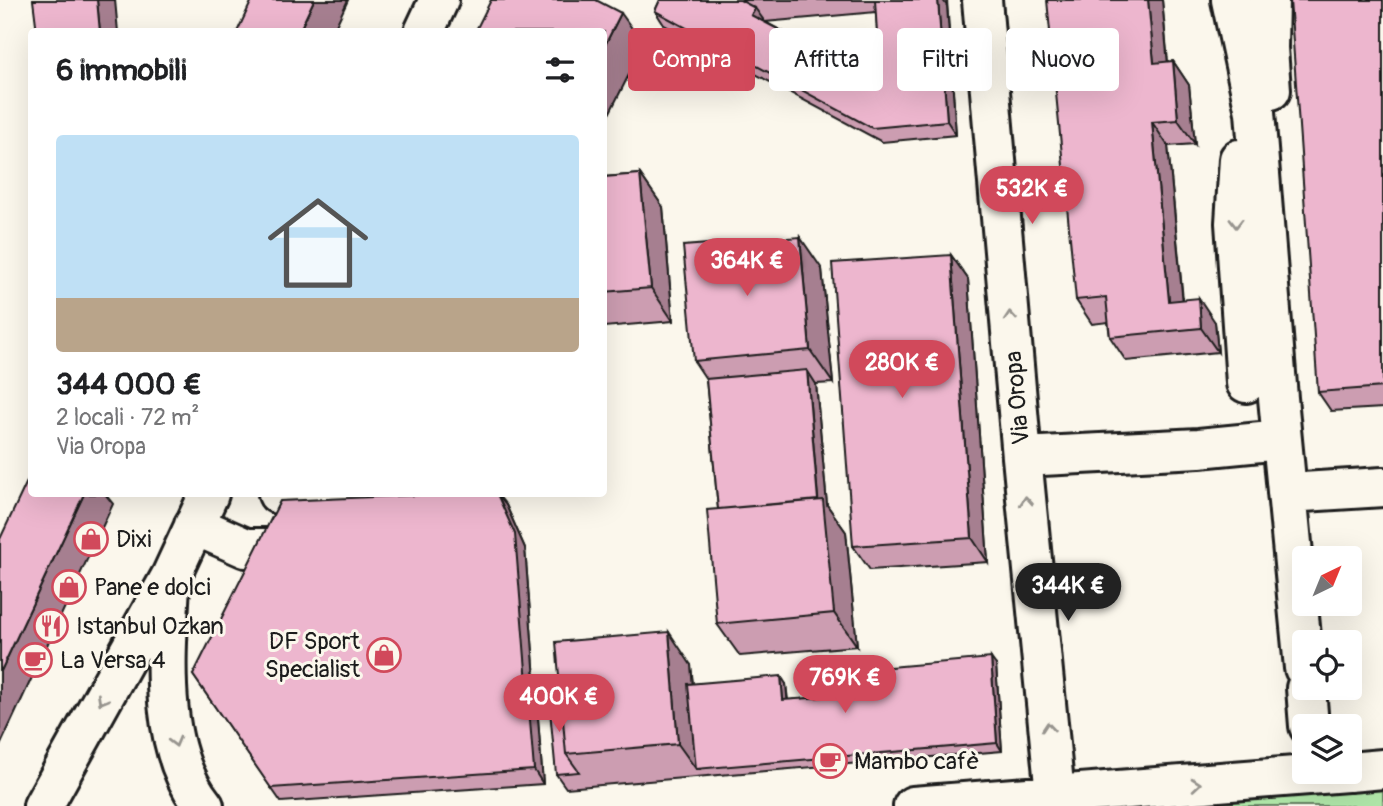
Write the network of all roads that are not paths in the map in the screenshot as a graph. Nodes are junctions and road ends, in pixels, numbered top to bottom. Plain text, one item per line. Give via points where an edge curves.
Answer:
1 (439, 0) edge
2 (982, 0) edge
3 (1231, 0) edge
4 (1242, 0) edge
5 (1269, 0) edge
6 (426, 28) edge
7 (1244, 57) junction
8 (1246, 383) dead end
9 (1282, 440) junction
10 (1022, 457) junction
11 (1383, 488) edge
12 (1287, 493) junction
13 (285, 497) edge
14 (384, 499) edge
15 (201, 509) edge
16 (345, 542) edge
17 (171, 576) junction
18 (1300, 630) edge
19 (1383, 769) edge
20 (1362, 770) edge
21 (1292, 775) edge
22 (1055, 795) junction
23 (43, 806) edge
24 (204, 806) edge
25 (913, 806) edge

1 - 6 street
10 -> 2 street, Via Oropa
3 - 7 street
4 - 7 street
5 - 9 street via 1268,48 1292,382
7 -> 8 street via 1235,223
7 - 9 street via 1255,112
9 - 10 street
9 - 12 street
22 -> 10 street, Via Oropa
11 - 12 street
12 - 18 street
13 - 14 street via 297,502
15 - 16 street via 246,548
15 - 17 street
17 -> 23 street
17 -> 24 street via 166,666 171,722 185,775
19 - 20 street
22 -> 21 street
22 - 25 street

